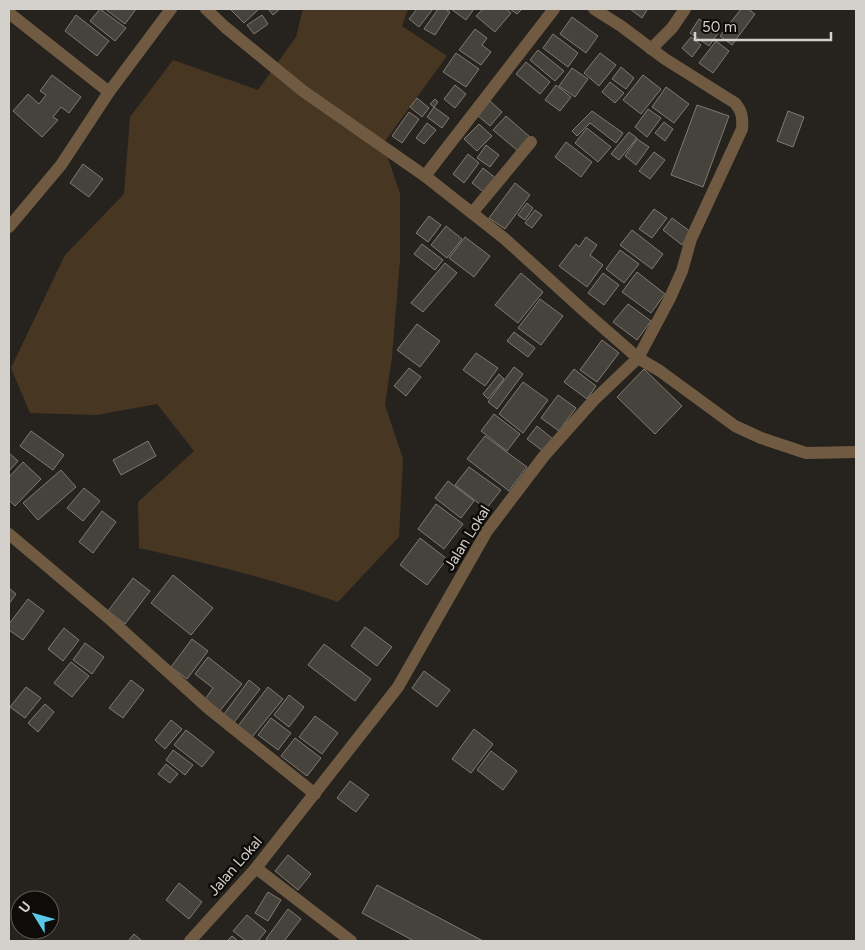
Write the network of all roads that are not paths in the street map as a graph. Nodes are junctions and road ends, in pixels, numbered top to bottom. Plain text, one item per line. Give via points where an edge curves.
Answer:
1 (170, 9) edge
2 (206, 9) edge
3 (554, 9) edge
4 (594, 9) edge
5 (685, 9) edge
6 (9, 13) edge
7 (651, 49) junction
8 (109, 92) junction
9 (531, 142) dead end
10 (425, 176) junction
11 (472, 213) junction
12 (9, 228) edge
13 (638, 358) junction
14 (856, 452) edge
15 (9, 534) edge
16 (315, 794) junction
17 (256, 868) junction
18 (346, 940) edge
19 (190, 941) edge

1 - 8 street
2 - 10 street via 303,91
3 - 10 street
4 - 7 street, Jalan Lokal
5 - 7 street
6 - 8 street
7 - 13 street, Jalan Lokal via 736,103 743,120 742,129 692,239 682,271
8 - 12 street via 61,165
9 - 11 street
10 - 11 street
11 - 13 street via 506,239
13 - 14 street via 735,426 761,438 806,453
13 - 16 street, Jalan Lokal via 593,401 544,456 487,531 398,687
15 - 16 street via 208,708
16 - 17 street, Jalan Lokal
17 - 18 street
17 - 19 street, Jalan Lokal

